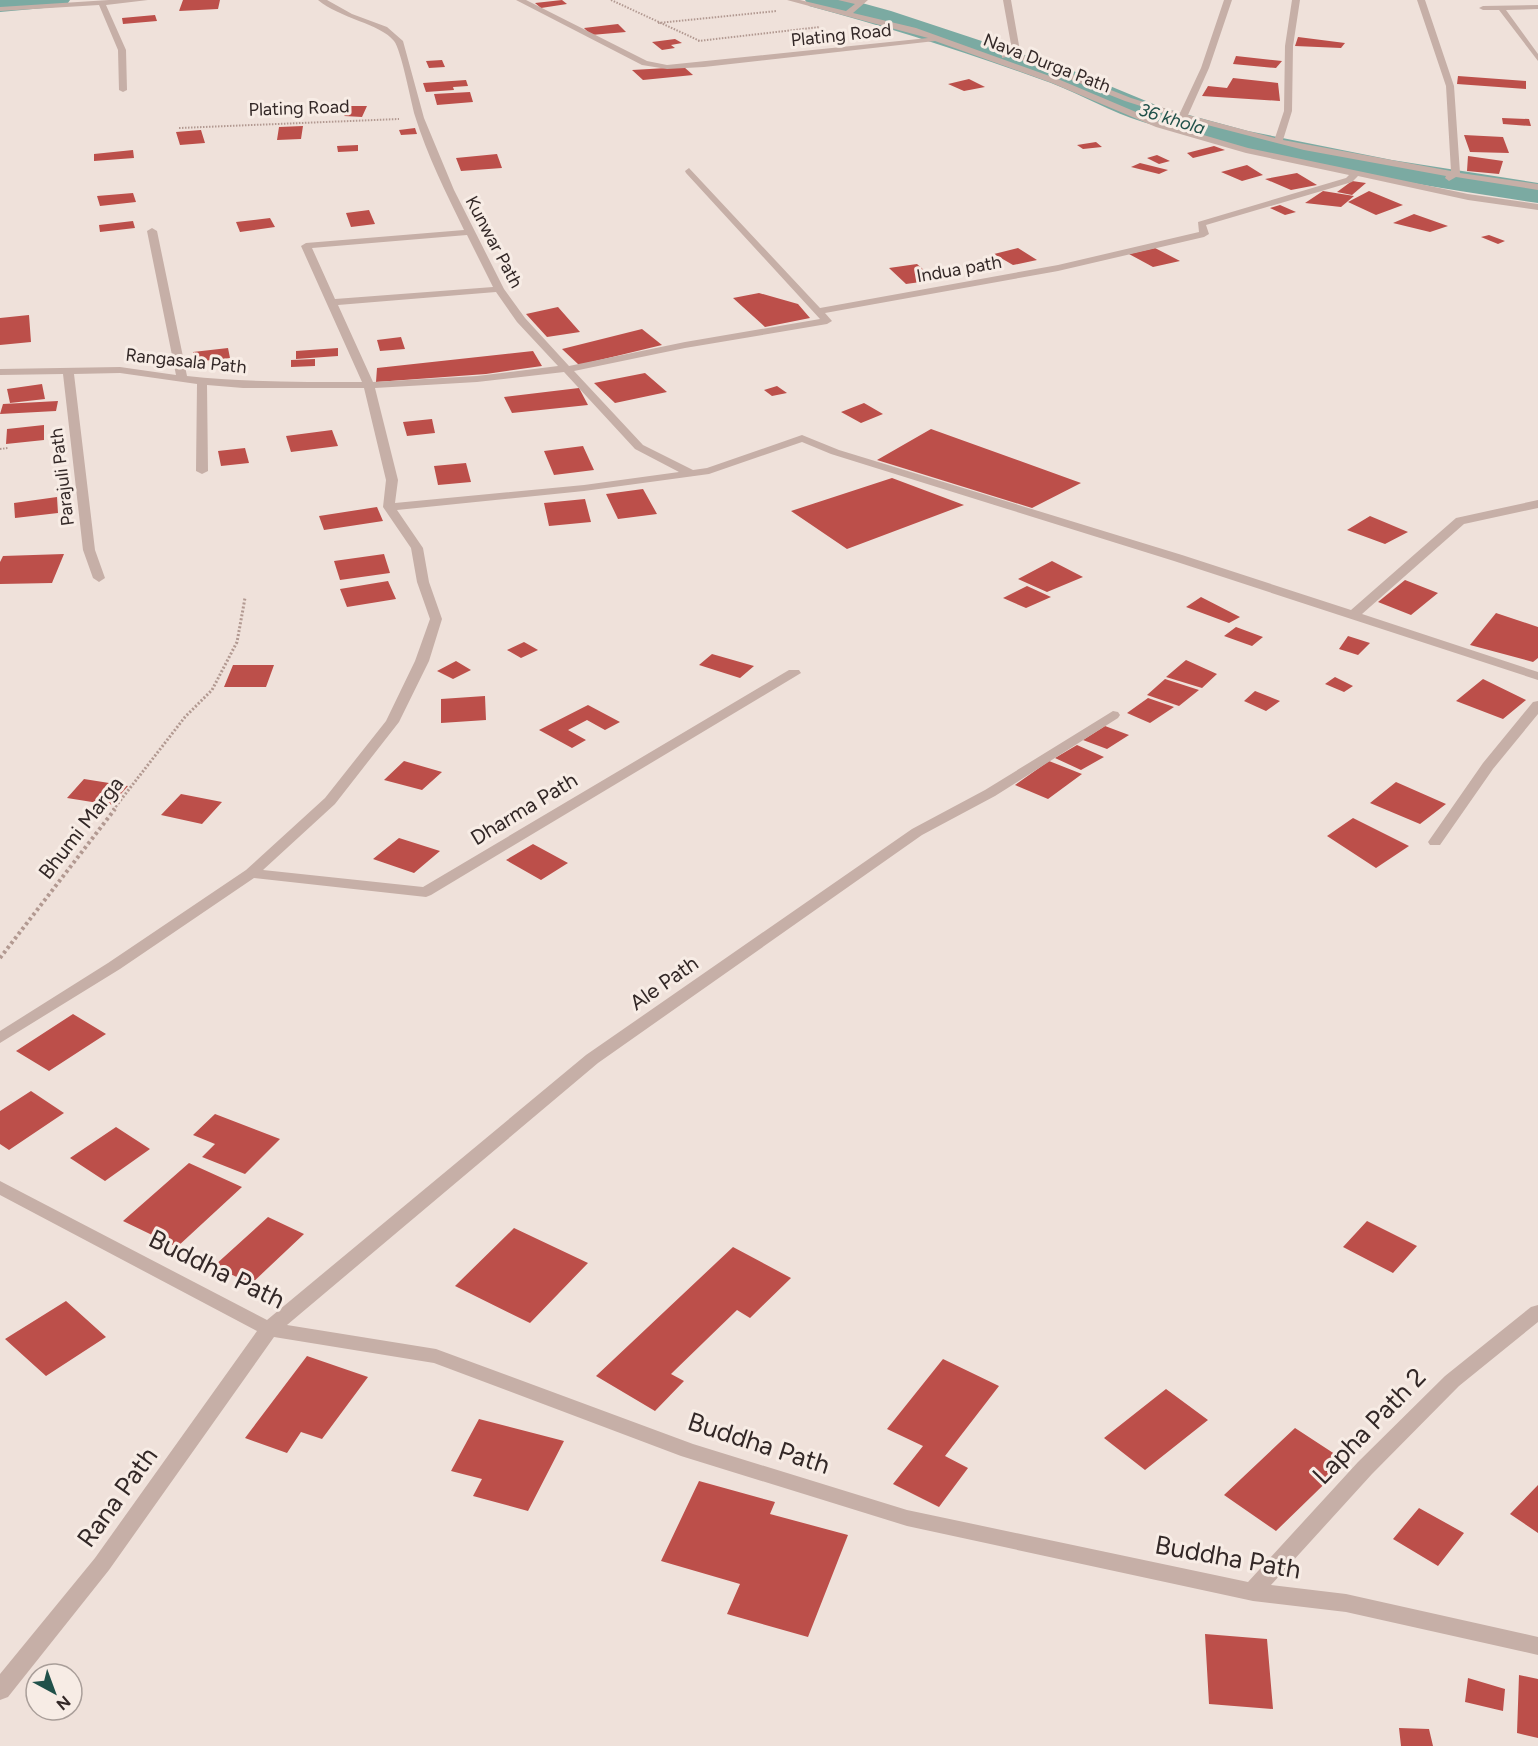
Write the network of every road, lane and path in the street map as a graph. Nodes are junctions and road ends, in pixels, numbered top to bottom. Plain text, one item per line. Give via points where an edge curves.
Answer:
1 (144, 0) edge
2 (322, 0) edge
3 (520, 0) edge
4 (611, 0) edge
5 (791, 0) edge
6 (842, 0) edge
7 (1007, 0) edge
8 (1228, 0) edge
9 (1296, 0) edge
10 (1421, 0) edge
11 (862, 2) edge
12 (102, 4) junction
13 (823, 6) junction
14 (1538, 7) edge
15 (1483, 8) dead end
16 (1501, 8) junction
17 (0, 9) edge
18 (849, 13) junction
19 (827, 26) dead end
20 (935, 39) junction
21 (698, 41) dead end
22 (1013, 54) junction
23 (991, 59) junction
24 (1538, 59) edge
25 (123, 90) dead end
26 (1183, 117) junction
27 (420, 118) junction
28 (1159, 125) junction
29 (179, 128) dead end
30 (1278, 141) junction
31 (689, 171) dead end
32 (1355, 174) junction
33 (1456, 174) junction
34 (1538, 187) edge
35 (1428, 189) junction
36 (1538, 207) edge
37 (152, 231) dead end
38 (469, 231) junction
39 (499, 289) junction
40 (332, 302) junction
41 (818, 311) junction
42 (568, 369) junction
43 (68, 371) junction
44 (0, 372) edge
45 (182, 379) junction
46 (202, 380) junction
47 (369, 385) junction
48 (8, 448) dead end
49 (0, 449) edge
50 (202, 471) dead end
51 (690, 473) junction
52 (1538, 504) edge
53 (389, 507) junction
54 (99, 578) dead end
55 (245, 598) dead end
56 (1353, 615) junction
57 (794, 673) dead end
58 (1538, 676) edge
59 (1538, 705) edge
60 (1113, 716) dead end
61 (1435, 842) dead end
62 (251, 873) junction
63 (0, 958) edge
64 (0, 1038) edge
65 (0, 1187) edge
66 (1538, 1312) edge
67 (269, 1329) junction
68 (1253, 1592) junction
69 (1538, 1646) edge
70 (0, 1690) edge

1 - 12 street
2 - 27 street, Kunwar Path via 399,40
3 - 20 street, Plating Road via 645,63 667,67
4 - 13 path via 658,23
5 - 13 street, Nava Durga Path
6 - 11 street
7 - 22 street via 1016,51
8 - 26 street
9 - 30 street via 1289,46 1288,111
10 - 33 street via 1449,86
11 - 18 street
12 - 17 street
12 - 25 street via 122,50
13 - 18 street, Nava Durga Path
14 - 16 street
15 - 16 street
16 - 24 street
18 - 20 street, Nava Durga Path
19 - 21 path, Plating Road
20 - 23 street, Nava Durga Path
22 - 23 street
22 - 26 street
23 - 28 street, Nava Durga Path
26 - 28 street
26 - 30 street
27 - 29 path, Plating Road
27 - 38 street, Kunwar Path
28 - 32 street, Nava Durga Path via 1246,150
30 - 33 street
31 - 41 street
32 - 35 street, Nava Durga Path
32 - 41 street, Indua path via 1350,180 1201,224 1204,234 1058,268
33 - 34 street
33 - 35 street
35 - 36 street, Nava Durga Path
37 - 45 street
38 - 39 street, Kunwar Path
38 - 40 street via 306,246
39 - 40 street
39 - 42 street, Kunwar Path via 521,320
40 - 47 street
41 - 42 street via 827,321
42 - 47 street, Rangasala Path
42 - 51 street, Kunwar Path via 639,447
43 - 44 street, Rangasala Path
43 - 45 street, Rangasala Path via 120,370
43 - 54 street, Parajuli Path via 89,550
45 - 46 street, Rangasala Path
46 - 47 street, Rangasala Path via 243,385
46 - 50 street
47 - 53 street via 392,480
48 - 49 path
51 - 53 street via 584,488
51 - 56 street via 709,471 802,438 835,452
52 - 56 street via 1460,521
53 - 62 street via 417,548 436,619 422,660 392,722 330,801
55 - 63 path, Bhumi Marga via 237,642 212,690 185,717
56 - 58 street
57 - 62 street, Dharma Path via 426,892
59 - 61 street via 1488,766
60 - 67 street, Ale Path via 990,793 917,832 592,1059
62 - 64 street
65 - 67 street, Buddha Path
66 - 68 street, Lapha Path 2 via 1452,1381 1365,1468
67 - 68 street, Buddha Path via 436,1356 688,1450 907,1518
67 - 70 street, Rana Path via 102,1564
68 - 69 street, Buddha Path via 1346,1603

